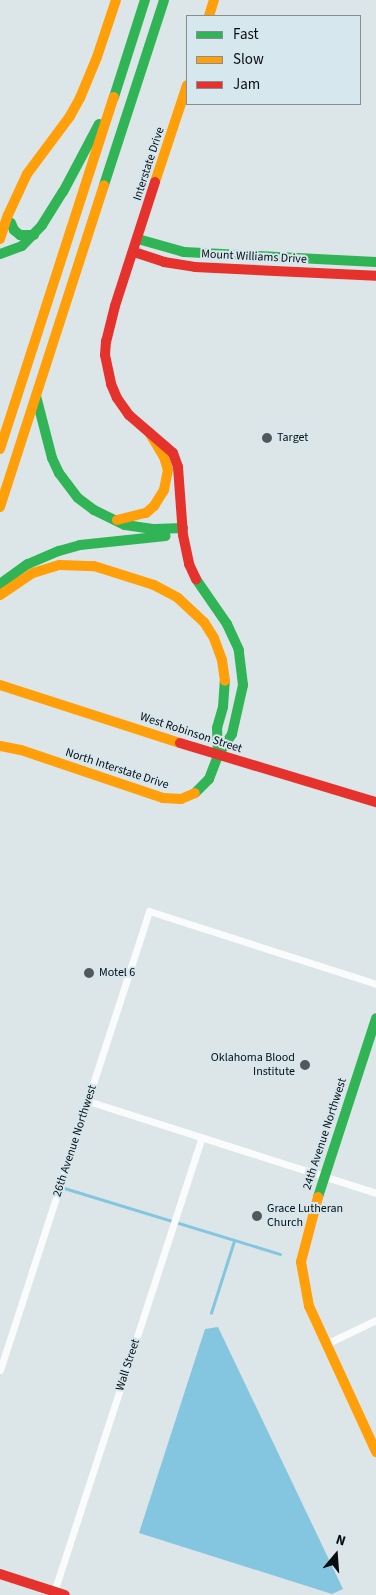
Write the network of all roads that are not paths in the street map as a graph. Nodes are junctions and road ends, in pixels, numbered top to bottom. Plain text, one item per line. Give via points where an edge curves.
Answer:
1 (116, 0) edge
2 (145, 0) edge
3 (164, 0) edge
4 (214, 0) edge
5 (209, 15) edge
6 (186, 87) edge
7 (115, 94) junction
8 (21, 188) junction
9 (11, 223) junction
10 (34, 235) junction
11 (0, 239) edge
12 (138, 239) junction
13 (134, 252) junction
14 (0, 253) edge
15 (376, 262) edge
16 (376, 276) edge
17 (36, 394) junction
18 (149, 432) junction
19 (0, 449) edge
20 (0, 507) edge
21 (111, 520) junction
22 (183, 531) junction
23 (0, 584) edge
24 (0, 595) edge
25 (0, 685) edge
26 (0, 746) edge
27 (218, 755) junction
28 (376, 802) edge
29 (376, 984) edge
30 (376, 1018) edge
31 (88, 1101) junction
32 (202, 1138) junction
33 (324, 1177) junction
34 (376, 1193) edge
35 (376, 1320) edge
36 (326, 1344) junction
37 (0, 1370) edge
38 (373, 1437) edge
39 (376, 1452) edge
40 (0, 1574) edge
41 (54, 1592) junction
42 (65, 1595) edge

1 - 8 main road via 80,98 36,160
2 - 7 main road
3 - 17 main road
4 - 5 main road
6 - 12 main road, Interstate Drive
7 - 10 main road via 63,192
7 - 19 main road
8 - 9 main road
8 - 11 main road
9 - 10 main road via 20,236
9 - 14 main road
10 - 14 main road via 22,246
12 - 13 main road, Interstate Drive
12 - 15 main road, Mount Williams Drive via 184,252
13 - 16 main road, Mount Williams Drive via 194,267
13 - 18 main road, North Interstate Drive via 110,323 105,355 108,377 117,398 128,415
17 - 20 main road
17 - 21 main road via 46,440 59,473 78,498
18 - 21 main road via 168,470 164,490 146,513 125,520
18 - 22 main road, North Interstate Drive via 173,453 178,467
21 - 22 main road via 138,528
22 - 23 main road via 80,545 28,564
22 - 27 main road, North Interstate Drive via 185,551 193,574 227,624 239,650 242,666 242,699 237,718 232,734
24 - 27 main road via 33,573 60,565 77,565 94,566 145,582 178,598 204,622 222,660 225,690 217,728
25 - 27 main road, West Robinson Street
26 - 27 main road, North Interstate Drive via 174,800 188,797 204,786
27 - 28 main road, West Robinson Street
29 - 31 street, 26th Avenue Northwest via 149,911
30 - 33 main road, 24th Avenue Northwest
31 - 32 street
31 - 37 street, 26th Avenue Northwest
32 - 33 street
32 - 41 street, Wall Street
33 - 34 street
33 - 36 main road, 24th Avenue Northwest via 301,1262 309,1306
35 - 36 street
36 - 38 main road, 24th Avenue Northwest
38 - 39 main road, 24th Avenue Northwest
40 - 41 main road
41 - 42 main road

